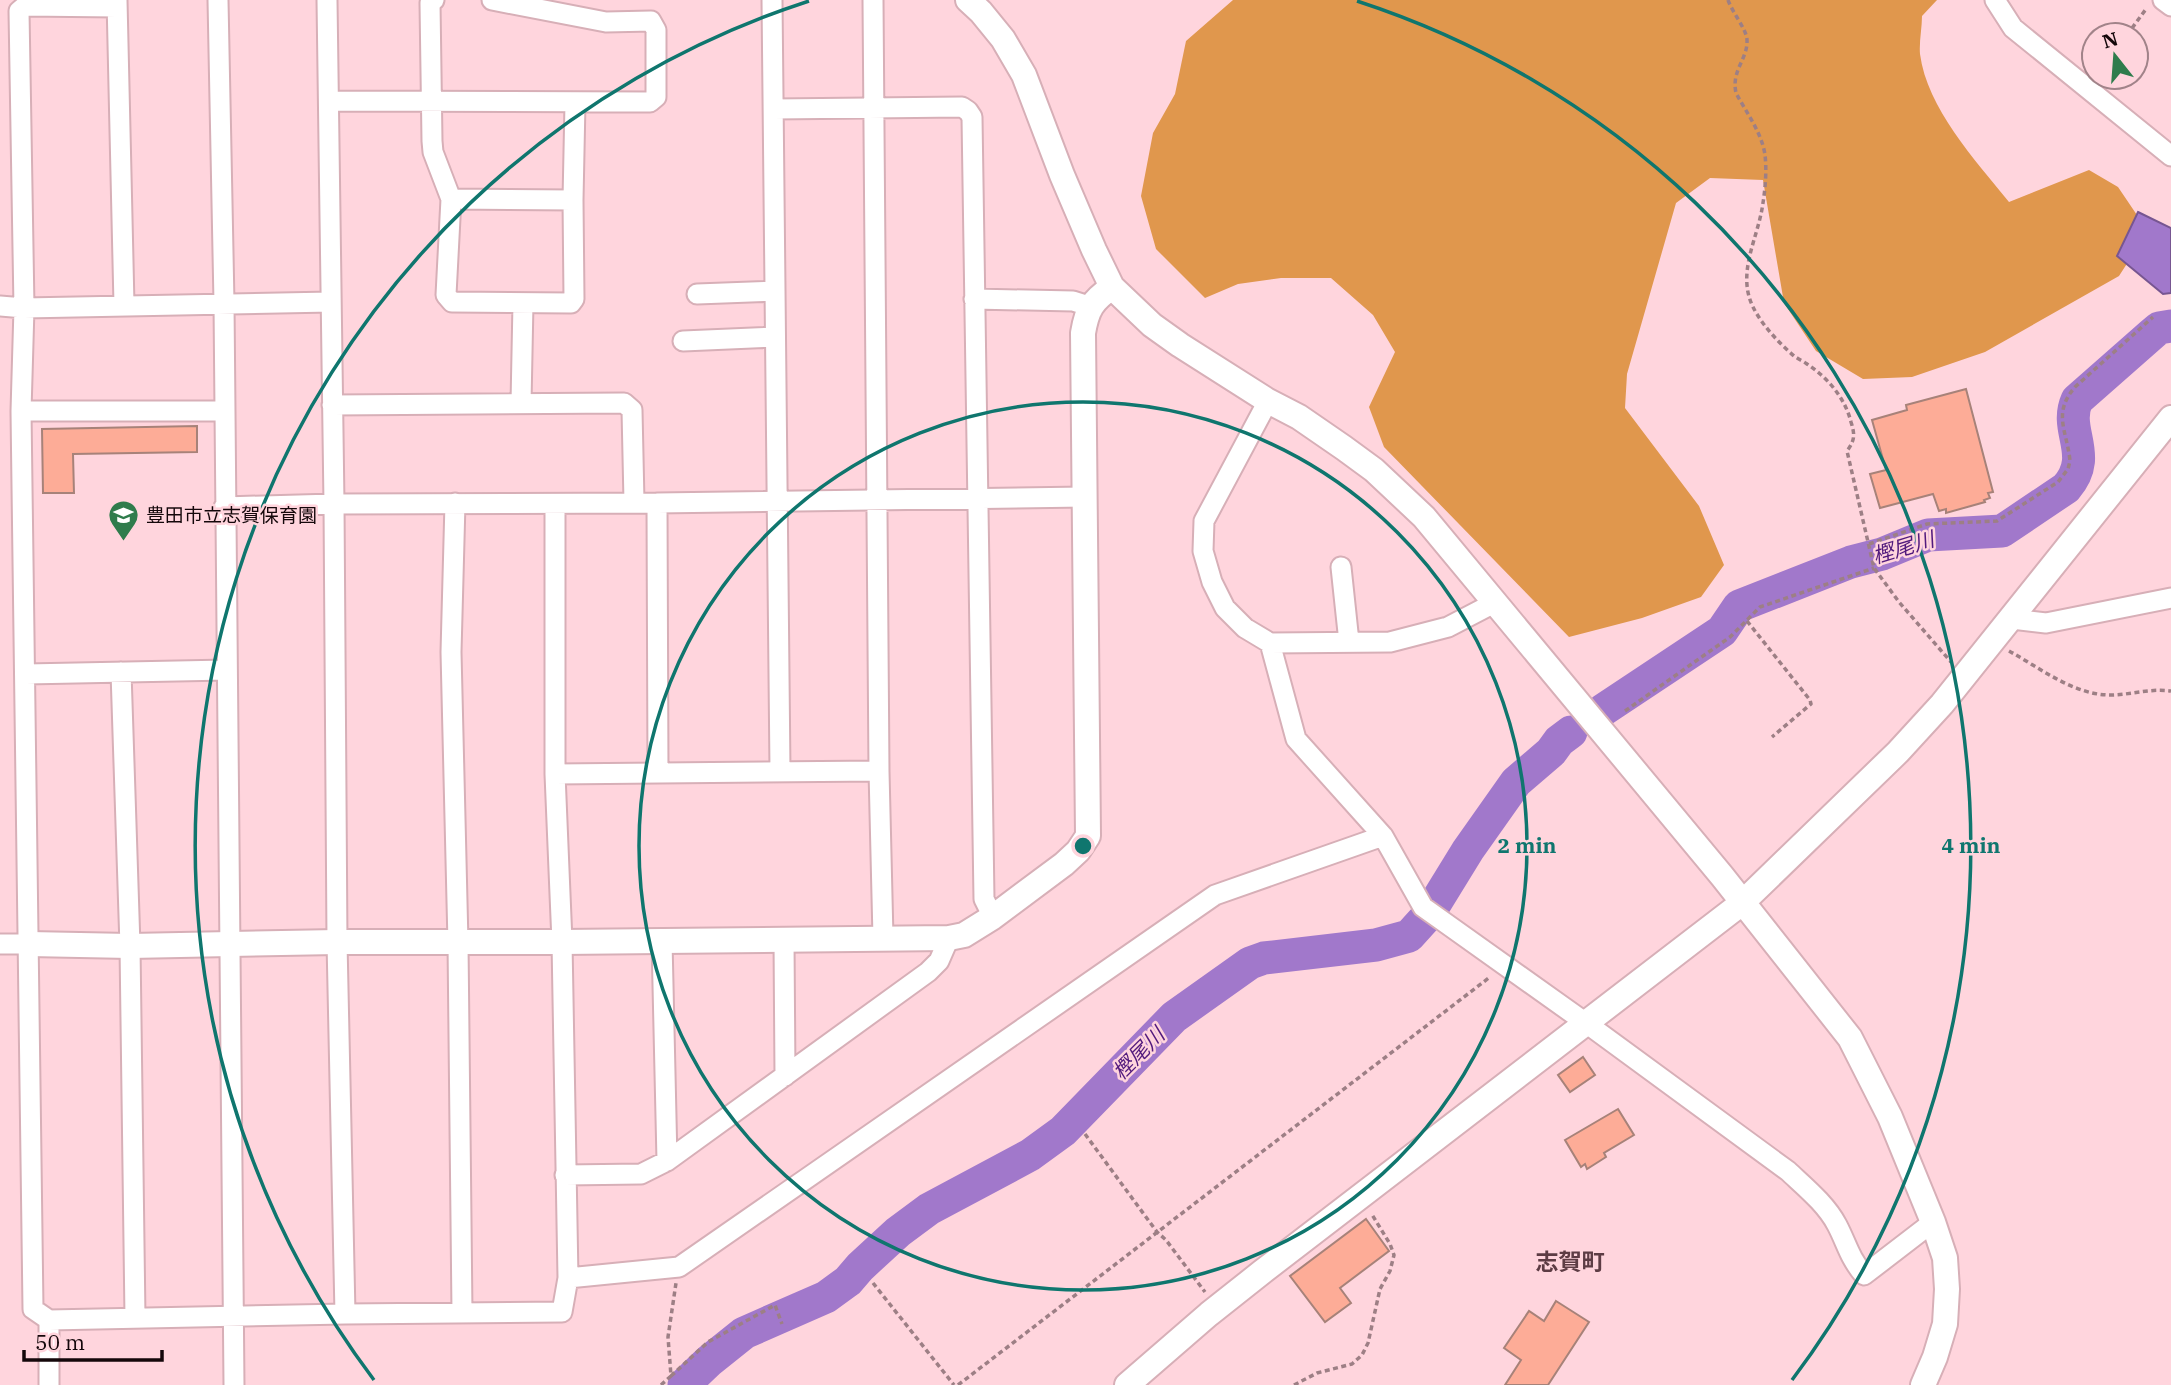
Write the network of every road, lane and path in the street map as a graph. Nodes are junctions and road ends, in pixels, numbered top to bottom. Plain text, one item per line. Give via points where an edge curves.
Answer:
1 (218, 0) edge
2 (327, 0) edge
3 (434, 0) edge
4 (492, 0) edge
5 (772, 0) edge
6 (873, 0) edge
7 (968, 0) edge
8 (1728, 0) edge
9 (1995, 0) edge
10 (2152, 0) edge
11 (2163, 0) edge
12 (117, 3) edge
13 (2171, 6) edge
14 (2137, 21) edge
15 (329, 101) junction
16 (431, 102) junction
17 (575, 103) junction
18 (874, 108) junction
19 (774, 109) junction
20 (2171, 156) edge
21 (451, 199) junction
22 (573, 200) junction
23 (1112, 288) junction
24 (774, 291) junction
25 (697, 294) dead end
26 (974, 299) junction
27 (331, 302) junction
28 (224, 303) junction
29 (523, 303) junction
30 (124, 305) junction
31 (0, 306) edge
32 (1091, 307) junction
33 (24, 308) junction
34 (2153, 317) dead end
35 (774, 337) junction
36 (683, 341) dead end
37 (1268, 401) junction
38 (521, 403) junction
39 (332, 405) junction
40 (21, 411) junction
41 (224, 411) junction
42 (2171, 418) edge
43 (1085, 497) junction
44 (978, 499) junction
45 (877, 500) junction
46 (777, 501) junction
47 (634, 502) junction
48 (334, 503) junction
49 (455, 503) junction
50 (657, 503) junction
51 (555, 504) junction
52 (224, 506) junction
53 (1869, 544) junction
54 (1341, 567) dead end
55 (1874, 568) junction
56 (2171, 598) edge
57 (1496, 602) junction
58 (2012, 619) junction
59 (1746, 621) junction
60 (1349, 642) junction
61 (1993, 642) junction
62 (1270, 643) junction
63 (227, 670) junction
64 (121, 672) junction
65 (26, 674) junction
66 (1966, 675) junction
67 (2171, 691) edge
68 (1625, 711) dead end
69 (1772, 737) dead end
70 (780, 771) junction
71 (879, 771) junction
72 (658, 773) junction
73 (555, 774) junction
74 (1383, 836) junction
75 (1742, 903) junction
76 (993, 917) junction
77 (949, 938) junction
78 (883, 939) junction
79 (784, 940) junction
80 (662, 941) junction
81 (337, 942) junction
82 (562, 942) junction
83 (458, 943) junction
84 (0, 944) edge
85 (29, 944) junction
86 (230, 945) junction
87 (130, 946) junction
88 (1506, 965) junction
89 (1587, 1023) junction
90 (785, 1076) junction
91 (1085, 1134) dead end
92 (667, 1161) junction
93 (565, 1175) junction
94 (1360, 1196) junction
95 (1933, 1222) junction
96 (1157, 1232) junction
97 (679, 1267) junction
98 (568, 1278) junction
99 (873, 1283) dead end
100 (1217, 1307) junction
101 (462, 1313) junction
102 (345, 1314) junction
103 (233, 1316) junction
104 (135, 1318) junction
105 (49, 1320) junction
106 (782, 1324) dead end
107 (671, 1376) junction
108 (50, 1385) edge
109 (234, 1385) edge
110 (661, 1385) edge
111 (956, 1385) edge
112 (1128, 1385) edge
113 (1294, 1385) edge
114 (1923, 1385) edge

1 - 28 street
2 - 15 street
3 - 16 street via 430,3
4 - 17 street via 606,22 651,21 656,30 656,97 650,102
5 - 19 street
6 - 18 street
7 - 23 street via 1003,39 1024,75
8 - 53 path via 1747,41 1735,76 1736,93 1765,153 1763,208 1746,273 1748,295 1766,328 1845,401 1855,435 1847,452
9 - 20 street via 2013,27
10 - 14 path
11 - 13 street
12 - 30 street
12 - 33 street via 25,6 19,11
15 - 16 street
15 - 27 street
16 - 17 street
16 - 21 street via 433,152
17 - 22 street
18 - 19 street
18 - 26 street via 962,107 972,117
18 - 45 street
19 - 24 street
21 - 22 street
21 - 29 street via 446,295 452,302
22 - 29 street via 574,299 567,305
23 - 32 street
23 - 37 street via 1152,326
24 - 25 street
24 - 35 street
26 - 32 street via 1073,301
26 - 44 street
27 - 28 street
27 - 39 street
28 - 30 street
28 - 41 street
29 - 38 street
30 - 33 street
31 - 33 street
32 - 43 street via 1083,333
33 - 40 street
34 - 53 path via 2066,397 2062,416 2070,461 2058,482 1997,521 1927,524
35 - 36 street
35 - 46 street
37 - 57 street via 1299,417 1374,470 1424,517
37 - 62 street via 1204,521 1203,551 1226,608 1245,628
38 - 39 street
38 - 47 street via 624,403 632,410
39 - 48 street
40 - 41 street
40 - 65 street
41 - 52 street
42 - 58 street
43 - 44 street
43 - 76 street via 1088,836 1064,864
44 - 45 street
44 - 76 street via 984,899
45 - 46 street
45 - 71 street
46 - 50 street
46 - 70 street
47 - 50 street
47 - 51 street
48 - 49 street
48 - 52 street
48 - 81 street
49 - 51 street
49 - 83 street via 451,652
50 - 72 street
51 - 73 street
52 - 63 street
53 - 55 path
54 - 60 street
55 - 59 path via 1773,601
55 - 66 path via 1899,603
56 - 58 street via 2046,623
57 - 60 street via 1448,627 1390,642
57 - 75 street
58 - 61 street
59 - 68 path
59 - 69 path via 1811,704
60 - 62 street
61 - 66 street
61 - 67 path via 2065,682 2095,693
62 - 74 street via 1296,739
63 - 64 street
63 - 86 street
64 - 65 street
64 - 87 street
65 - 85 street
66 - 75 street via 1898,752
70 - 71 street
70 - 72 street
71 - 78 street
72 - 73 street
73 - 82 street
74 - 88 street via 1431,913
74 - 97 street via 1215,895
75 - 89 street
75 - 95 street via 1850,1038 1890,1117
76 - 77 street via 964,935
77 - 78 street
77 - 90 street via 939,961 928,972
78 - 79 street
79 - 80 street
79 - 90 street
80 - 82 street
80 - 92 street
81 - 83 street
81 - 86 street
81 - 102 street
82 - 83 street
82 - 93 street
83 - 101 street
84 - 85 street
85 - 87 street
85 - 105 street via 33,1309
86 - 87 street
86 - 103 street
87 - 104 street
88 - 89 street
88 - 96 path
89 - 94 street
89 - 95 street via 1788,1171 1837,1225 1864,1275
90 - 92 street
91 - 96 path
92 - 93 street via 641,1174
93 - 98 street
94 - 100 street
94 - 113 path via 1394,1255 1380,1289 1368,1343 1352,1364
95 - 114 street via 1945,1258 1945,1324
96 - 100 path
96 - 111 path
97 - 98 street
97 - 107 path via 668,1337
98 - 101 street via 562,1312
99 - 111 path
100 - 112 street
101 - 102 street
102 - 103 street
103 - 104 street
103 - 109 street
104 - 105 street
105 - 108 street
106 - 107 path via 775,1305 708,1342
107 - 110 path

